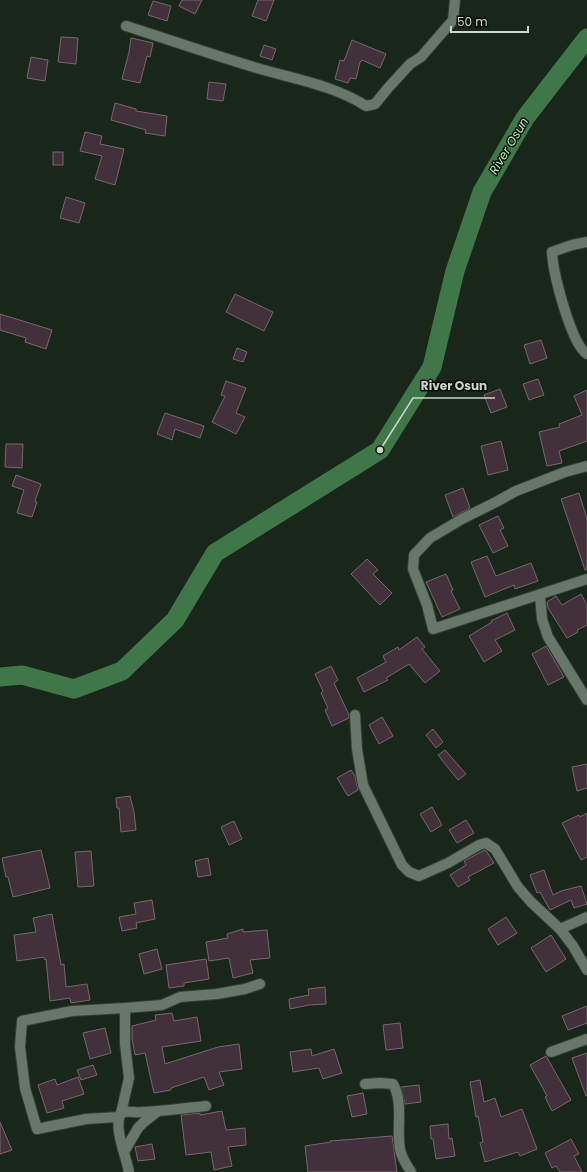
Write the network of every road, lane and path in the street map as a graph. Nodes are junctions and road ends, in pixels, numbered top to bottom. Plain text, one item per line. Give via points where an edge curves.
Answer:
1 (455, 0) edge
2 (126, 26) dead end
3 (587, 242) edge
4 (587, 354) edge
5 (587, 466) edge
6 (587, 579) edge
7 (540, 595) junction
8 (587, 700) edge
9 (355, 715) dead end
10 (587, 917) edge
11 (560, 929) junction
12 (587, 970) edge
13 (260, 984) dead end
14 (125, 1008) junction
15 (587, 1039) edge
16 (551, 1052) dead end
17 (365, 1084) dead end
18 (206, 1106) dead end
19 (158, 1111) junction
20 (120, 1115) junction
21 (124, 1152) junction
22 (129, 1172) edge
23 (411, 1172) edge

1 - 2 street via 453,20 375,104 366,106 336,90
3 - 4 street via 552,252 552,263 559,295 574,335
5 - 7 street via 516,491 430,538 414,555 413,569 433,628
6 - 7 street
7 - 8 street via 542,619 548,637
9 - 11 street via 357,750 364,785 402,865 409,872 419,876 486,843 495,849 531,902
10 - 11 street
11 - 12 street
13 - 14 street via 225,993 180,997 162,1005
14 - 20 street via 125,1044 129,1078
14 - 20 street via 72,1011 22,1021 20,1047 24,1088 37,1129
15 - 16 street
17 - 23 street via 393,1084 398,1101 400,1150
18 - 19 street
19 - 20 street via 125,1112
19 - 21 street via 138,1128
20 - 21 street via 120,1136
21 - 22 street

